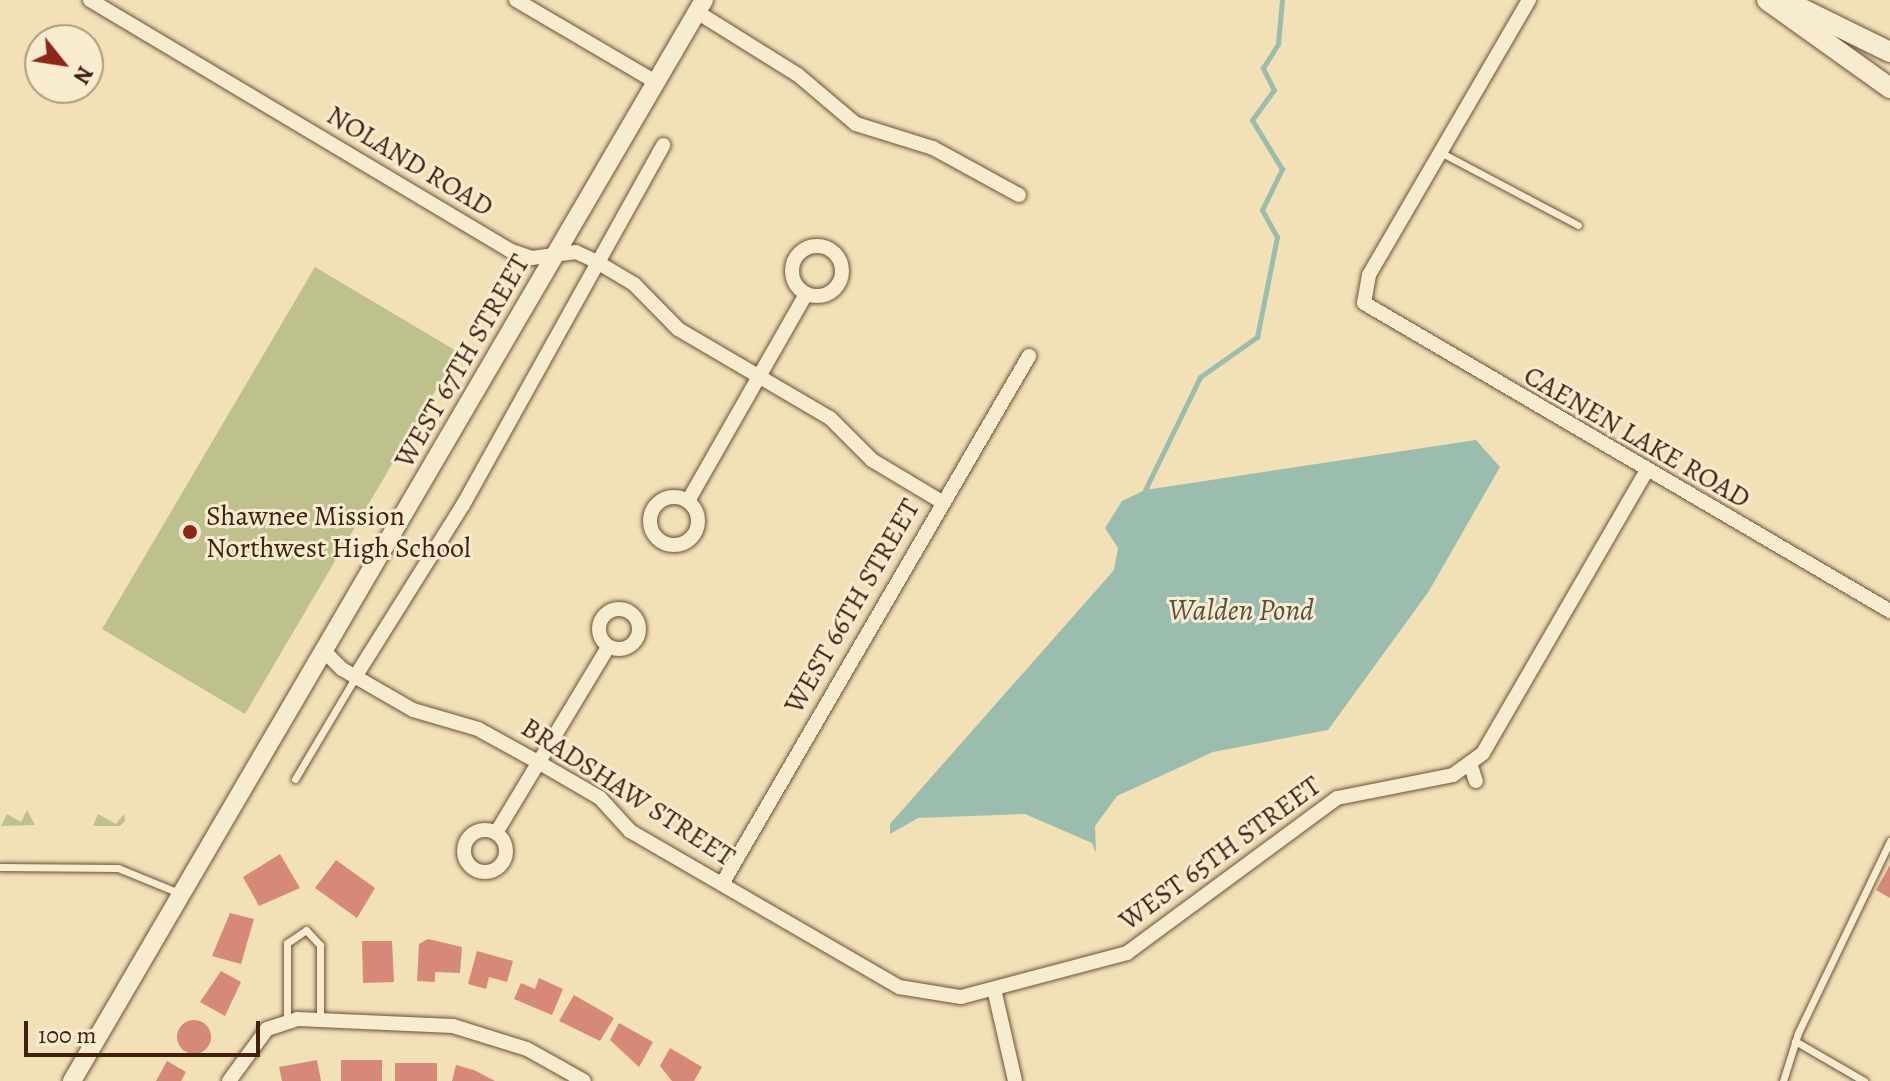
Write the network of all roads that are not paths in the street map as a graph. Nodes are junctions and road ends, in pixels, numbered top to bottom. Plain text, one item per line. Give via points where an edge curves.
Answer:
1 (90, 0) edge
2 (516, 0) edge
3 (1529, 0) edge
4 (1767, 0) edge
5 (1784, 0) edge
6 (1813, 5) edge
7 (701, 6) edge
8 (1890, 52) edge
9 (656, 82) junction
10 (1890, 88) edge
11 (663, 145) dead end
12 (1440, 152) junction
13 (1019, 195) dead end
14 (1578, 225) dead end
15 (556, 255) junction
16 (597, 262) junction
17 (806, 294) dead end
18 (1029, 356) dead end
19 (757, 375) junction
20 (1645, 473) junction
21 (688, 501) dead end
22 (942, 502) junction
23 (1890, 611) edge
24 (608, 647) dead end
25 (325, 652) junction
26 (355, 677) junction
27 (538, 762) junction
28 (1470, 763) junction
29 (295, 779) dead end
30 (1476, 781) dead end
31 (496, 833) dead end
32 (1890, 841) edge
33 (0, 867) edge
34 (722, 884) junction
35 (181, 894) junction
36 (994, 989) junction
37 (320, 1020) junction
38 (287, 1022) junction
39 (1795, 1041) junction
40 (72, 1081) edge
41 (229, 1081) edge
42 (584, 1081) edge
43 (1015, 1081) edge
44 (1783, 1081) edge
45 (1864, 1081) edge

1 - 15 street, NOLAND ROAD via 509,250 532,258
2 - 9 street
3 - 12 street
4 - 10 main road
5 - 6 main road
6 - 8 main road
7 - 9 street, WEST 67TH STREET
7 - 13 street via 856,124 933,148
9 - 15 street, WEST 67TH STREET
11 - 16 street
12 - 14 lane
12 - 20 street, CAENEN LAKE ROAD via 1369,275 1364,303
15 - 16 street, NOLAND ROAD via 576,252
15 - 25 street, WEST 67TH STREET
16 - 19 street, NOLAND ROAD via 634,284 678,329
16 - 26 street via 470,492
17 - 19 street
18 - 22 street, WEST 66TH STREET
19 - 21 street
19 - 22 street, NOLAND ROAD via 830,418 872,460
20 - 23 street, CAENEN LAKE ROAD
20 - 28 street via 1508,713
22 - 34 street, WEST 66TH STREET
24 - 27 street
25 - 26 street, BRADSHAW STREET
25 - 35 street, WEST 67TH STREET
26 - 27 street, BRADSHAW STREET
26 - 29 lane
27 - 31 street
27 - 34 street, BRADSHAW STREET via 600,798 630,831
28 - 30 street
28 - 36 street, WEST 65TH STREET via 1453,775 1427,774 1337,798 1146,944
32 - 39 lane
33 - 35 lane via 118,868
34 - 36 street, BRADSHAW STREET via 899,987 931,997
35 - 40 street, WEST 67TH STREET
36 - 43 street
37 - 38 street
37 - 38 lane via 320,945 306,930 287,943
37 - 42 street via 483,1032
38 - 41 street via 252,1043
39 - 44 lane
39 - 45 lane

